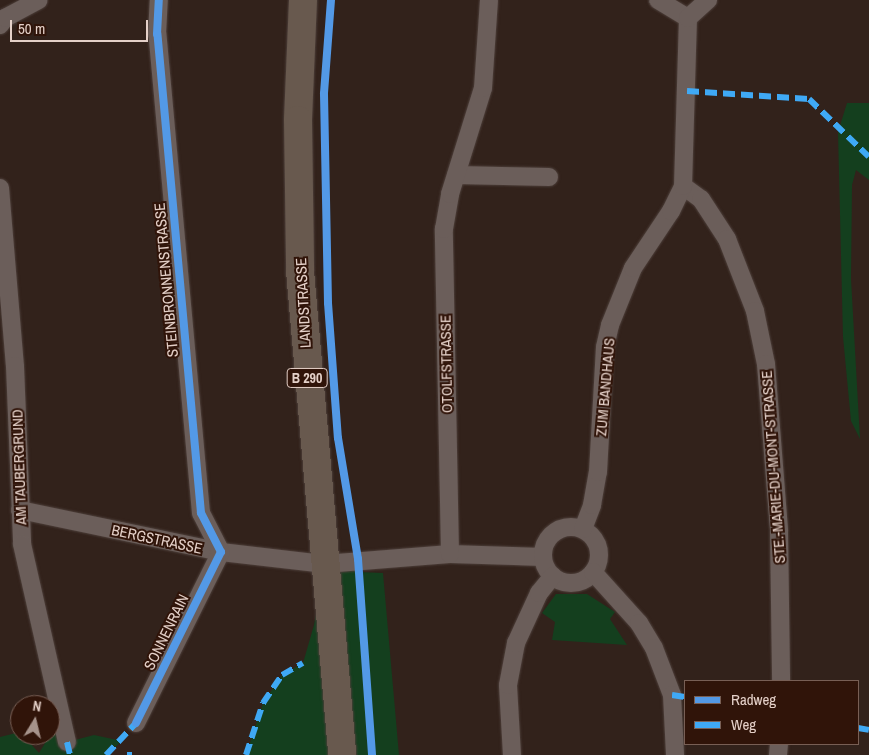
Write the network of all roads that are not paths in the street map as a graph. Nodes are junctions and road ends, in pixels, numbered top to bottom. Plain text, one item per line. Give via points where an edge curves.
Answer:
1 (39, 0) edge
2 (159, 0) edge
3 (303, 0) edge
4 (489, 0) edge
5 (658, 0) edge
6 (708, 0) edge
7 (688, 18) junction
8 (0, 24) edge
9 (456, 175) junction
10 (550, 177) dead end
11 (682, 186) junction
12 (0, 188) edge
13 (20, 510) junction
14 (583, 529) junction
15 (221, 552) junction
16 (450, 554) junction
17 (543, 556) junction
18 (325, 564) junction
19 (593, 572) junction
20 (553, 576) junction
21 (781, 680) edge
22 (136, 723) dead end
23 (67, 742) dead end
24 (342, 755) edge
25 (512, 755) edge
26 (675, 755) edge

1 - 8 street via 4,18
2 - 15 street, STEINBRONNENSTRASSE via 157,34 201,513
3 - 18 main road, LANDSTRASSE / B 290 via 298,120 300,271
4 - 9 street, OTOLFSTRASSE via 483,88
5 - 7 street
6 - 7 street
7 - 11 street, ZUM BANDHAUS
9 - 10 street
9 - 16 street, OTOLFSTRASSE via 444,229
11 - 14 street, ZUM BANDHAUS via 671,212 633,268 610,325 598,472 592,505
11 - 21 street, STE.-MARIE-DU-MONT-STRASSE via 701,199 727,239 755,311 766,364 779,531
12 - 13 street, AM TAUBERGRUND via 15,366
13 - 15 street, BERGSTRASSE
13 - 23 street, AM TAUBERGRUND via 22,544
14 - 17 street via 564,527 555,532 544,547
14 - 19 street via 599,548 598,565
15 - 18 street, BERGSTRASSE
15 - 22 street, SONNENRAIN
16 - 17 street
16 - 18 street
17 - 20 street
18 - 24 main road, LANDSTRASSE / B 290
19 - 20 street via 574,582
19 - 26 street via 639,623 654,648 672,695
20 - 25 street via 539,593 516,643 508,685

